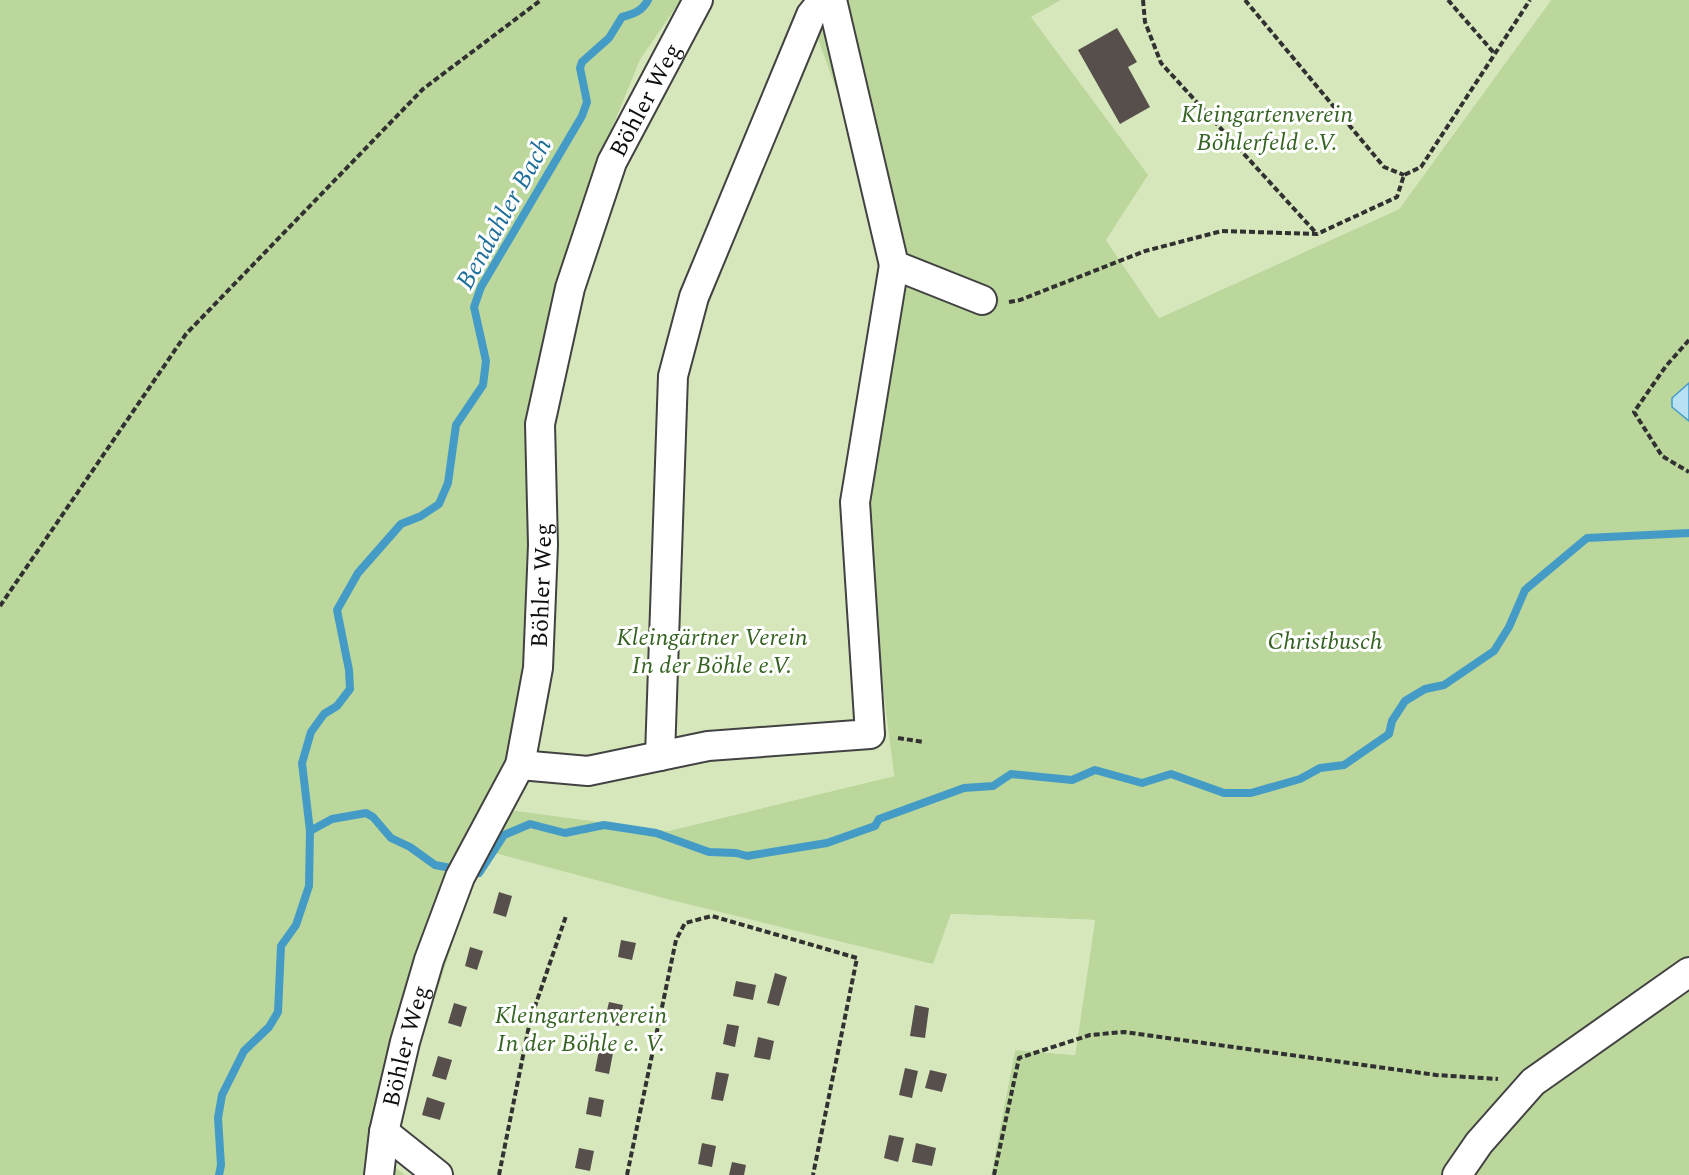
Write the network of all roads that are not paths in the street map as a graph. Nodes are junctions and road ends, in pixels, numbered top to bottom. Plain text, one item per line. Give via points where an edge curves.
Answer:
1 (698, 0) edge
2 (823, 0) edge
3 (832, 0) edge
4 (894, 265) junction
5 (982, 300) road end
6 (660, 756) junction
7 (520, 765) junction
8 (1689, 972) edge
9 (384, 1132) junction
10 (379, 1175) edge
11 (438, 1175) edge
12 (1457, 1175) edge

1 - 7 street, Böhler Weg via 612,162 570,288 540,424 543,545 538,668
2 - 6 street via 811,15 701,278 673,376
3 - 4 street
4 - 5 street
4 - 6 street via 855,502 870,734 708,746
6 - 7 street via 588,771
7 - 9 street, Böhler Weg via 452,897 405,1041
8 - 12 street via 1533,1082 1479,1143
9 - 10 street, Böhler Weg
9 - 11 street

